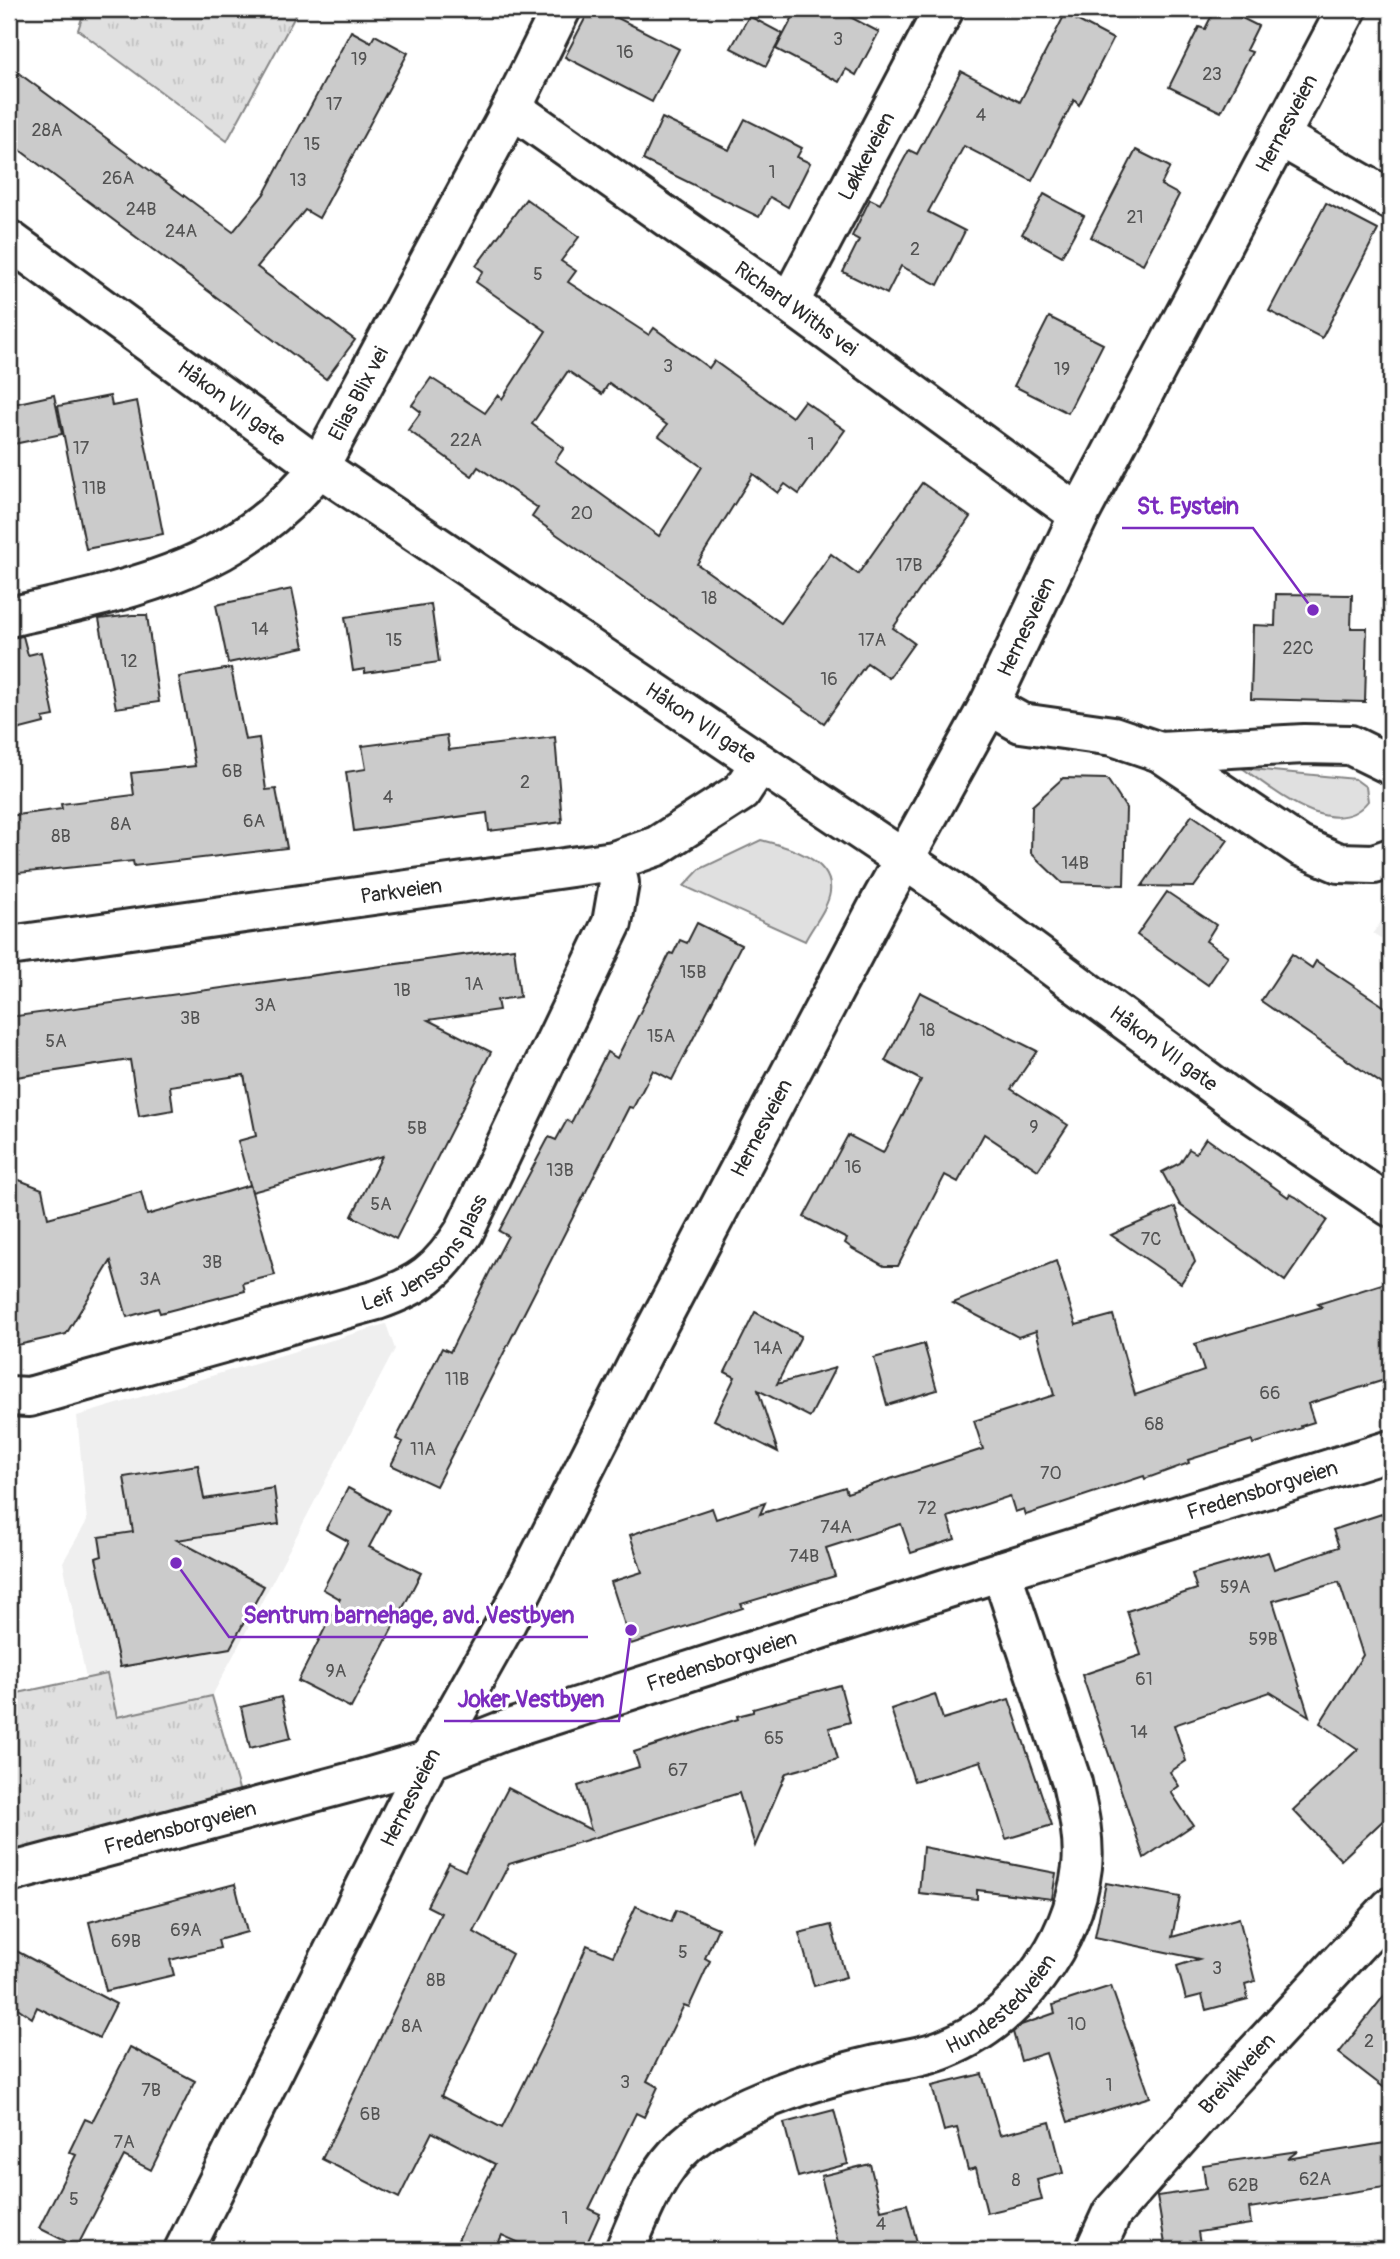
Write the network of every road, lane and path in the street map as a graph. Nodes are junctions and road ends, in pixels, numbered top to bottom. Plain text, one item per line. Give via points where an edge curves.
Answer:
1 (561, 9) edge
2 (944, 9) edge
3 (1347, 9) edge
4 (512, 108) junction
5 (1279, 136) junction
6 (1391, 200) edge
7 (9, 240) edge
8 (789, 303) junction
9 (319, 467) junction
10 (1079, 515) junction
11 (9, 617) edge
12 (989, 705) junction
13 (1160, 752) junction
14 (760, 763) junction
15 (1391, 765) edge
16 (1391, 858) edge
17 (614, 861) junction
18 (904, 861) junction
19 (9, 946) edge
20 (1391, 1207) edge
21 (9, 1396) edge
22 (1391, 1450) edge
23 (1001, 1571) junction
24 (429, 1760) junction
25 (9, 1873) edge
26 (1391, 1907) edge
27 (184, 2250) edge
28 (625, 2250) edge
29 (1095, 2250) edge

1 - 4 street, Elias Blix vei
2 - 8 street, Løkkeveien
3 - 5 street, Hernesveien
4 - 8 street, Richard Withs vei
4 - 9 street, Elias Blix vei
5 - 6 street
5 - 10 street, Hernesveien
7 - 9 street, Håkon VII gate
8 - 10 street, Richard Withs vei
9 - 11 street, Elias Blix vei via 283,509 255,532 179,572 129,590
9 - 14 street, Håkon VII gate
10 - 12 street, Hernesveien
12 - 13 street via 1021,723 1113,736
12 - 18 street, Hernesveien
13 - 15 street via 1350,745
13 - 16 street via 1300,846 1339,863 1374,864
14 - 17 street, Parkveien via 741,792 657,846
14 - 18 street, Håkon VII gate
17 - 19 street, Parkveien
17 - 21 street, Leif Jenssons plass via 619,883 612,923 464,1233 446,1260 425,1279 377,1300 29,1397
18 - 20 street, Håkon VII gate via 1240,1105
18 - 24 street, Hernesveien via 643,1353 506,1623
22 - 23 street, Fredensborgveien
23 - 24 street, Fredensborgveien via 500,1732
23 - 28 street, Hundestedveien via 1079,1815 1083,1864 1077,1900 1058,1946 1028,1987 989,2025 943,2050 791,2091 710,2127 685,2146 660,2177
24 - 25 street, Fredensborgveien
24 - 27 street, Hernesveien
26 - 29 street, Breivikveien via 1112,2213

